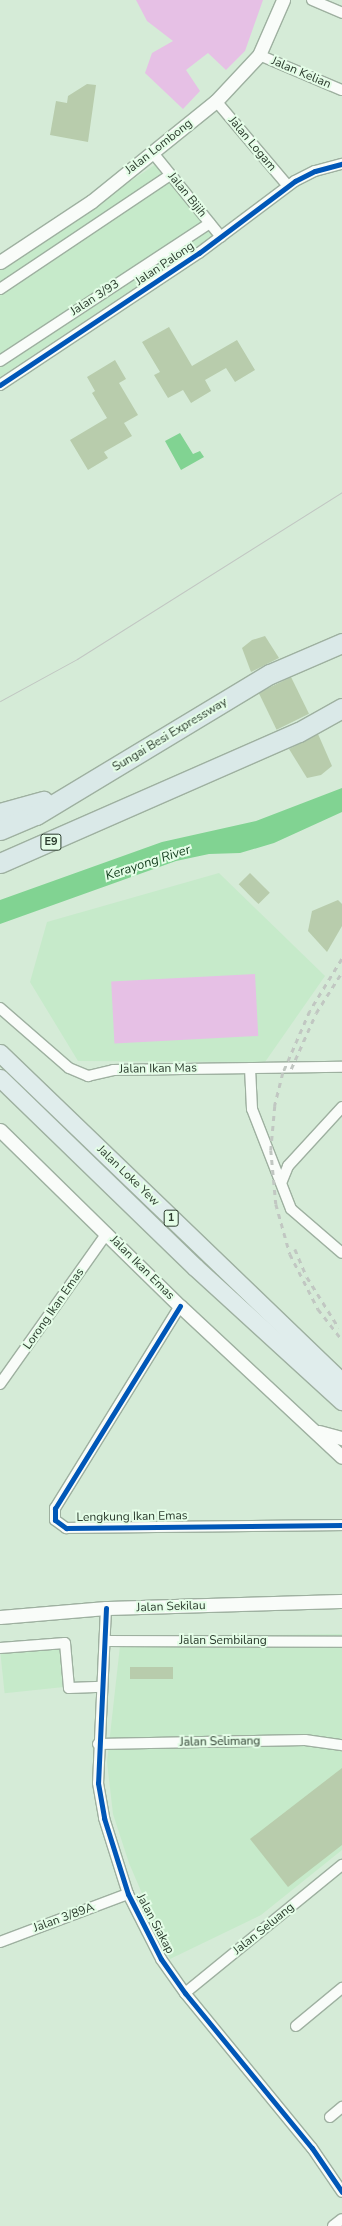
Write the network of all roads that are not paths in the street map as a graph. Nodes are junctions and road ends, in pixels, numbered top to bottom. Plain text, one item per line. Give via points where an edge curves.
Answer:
1 (283, 0) edge
2 (312, 0) edge
3 (342, 13) edge
4 (259, 55) junction
5 (342, 90) edge
6 (216, 102) junction
7 (153, 153) junction
8 (342, 164) edge
9 (170, 175) junction
10 (288, 186) junction
11 (210, 223) junction
12 (221, 237) junction
13 (0, 262) edge
14 (0, 289) edge
15 (0, 361) edge
16 (0, 385) edge
17 (342, 643) edge
18 (342, 708) edge
19 (75, 792) junction
20 (0, 813) edge
21 (0, 830) edge
22 (0, 863) edge
23 (0, 1008) edge
24 (0, 1053) edge
25 (342, 1067) edge
26 (250, 1068) junction
27 (0, 1078) edge
28 (342, 1107) edge
29 (0, 1130) edge
30 (282, 1181) junction
31 (107, 1233) junction
32 (342, 1253) edge
33 (180, 1306) junction
34 (0, 1384) edge
35 (341, 1394) edge
36 (315, 1430) junction
37 (342, 1438) edge
38 (341, 1453) edge
39 (342, 1525) edge
40 (342, 1601) edge
41 (106, 1608) junction
42 (0, 1617) edge
43 (105, 1641) junction
44 (342, 1642) edge
45 (0, 1648) edge
46 (102, 1687) junction
47 (98, 1744) junction
48 (342, 1744) edge
49 (342, 1865) edge
50 (128, 1894) junction
51 (0, 1942) edge
52 (342, 1988) edge
53 (185, 1993) junction
54 (296, 2026) dead end
55 (342, 2107) edge
56 (330, 2117) dead end
57 (342, 2192) edge
58 (342, 2219) edge
59 (333, 2226) edge

1 - 4 street, Jalan Lombong
2 - 3 street
4 - 5 street, Jalan Kelian
4 - 6 street, Jalan Lombong
6 - 7 street, Jalan Lombong
6 - 10 street, Jalan Logam
7 - 9 street, Jalan Bijih
7 - 13 street, Jalan Lombong via 92,200
8 - 10 street, Jalan Palong via 315,171
9 - 11 street, Jalan Bijih
9 - 14 street
10 - 12 street, Jalan Palong
11 - 12 street, Jalan Bijih
11 - 15 street, Jalan 3/93
12 - 16 street, Jalan Palong
17 - 19 highway, Sungai Besi Expressway / E9 via 270,674
18 - 22 highway, E9 via 300,732
19 - 20 highway
19 - 21 highway, Sungai Besi Expressway / E9 via 36,815
23 - 26 street, Jalan Ikan Mas via 77,1074 88,1076 113,1070
24 - 35 highway, Jalan Loke Yew / 1
25 - 26 street, Jalan Ikan Mas
26 - 30 street via 252,1109
27 - 35 highway, Jalan Loke Yew / 1 via 195,1267
28 - 30 street via 288,1166
29 - 31 street, Jalan Ikan Emas
30 - 32 street via 291,1209
31 - 33 street, Jalan Ikan Emas
31 - 34 street, Lorong Ikan Emas
33 - 36 street, Jalan Ikan Emas
33 - 39 street, Lengkung Ikan Emas via 55,1508 56,1520 66,1528
36 - 37 street
36 - 38 street, Jalan Ikan Emas
40 - 41 street, Jalan Sekilau
41 - 42 street, Jalan Sekilau
41 - 43 street, Jalan Siakap
43 - 44 street, Jalan Sembilang
43 - 46 street, Jalan Siakap
45 - 46 street via 65,1643 69,1688
46 - 47 street, Jalan Siakap
47 - 48 street, Jalan Selimang via 305,1740
47 - 50 street, Jalan Siakap via 98,1783 104,1818
49 - 53 street, Jalan Seluang
50 - 51 street, Jalan 3/89A
50 - 53 street, Jalan Siakap via 155,1948
52 - 54 street
53 - 57 street, Jalan Siakap via 312,2148
55 - 56 street
58 - 59 street

